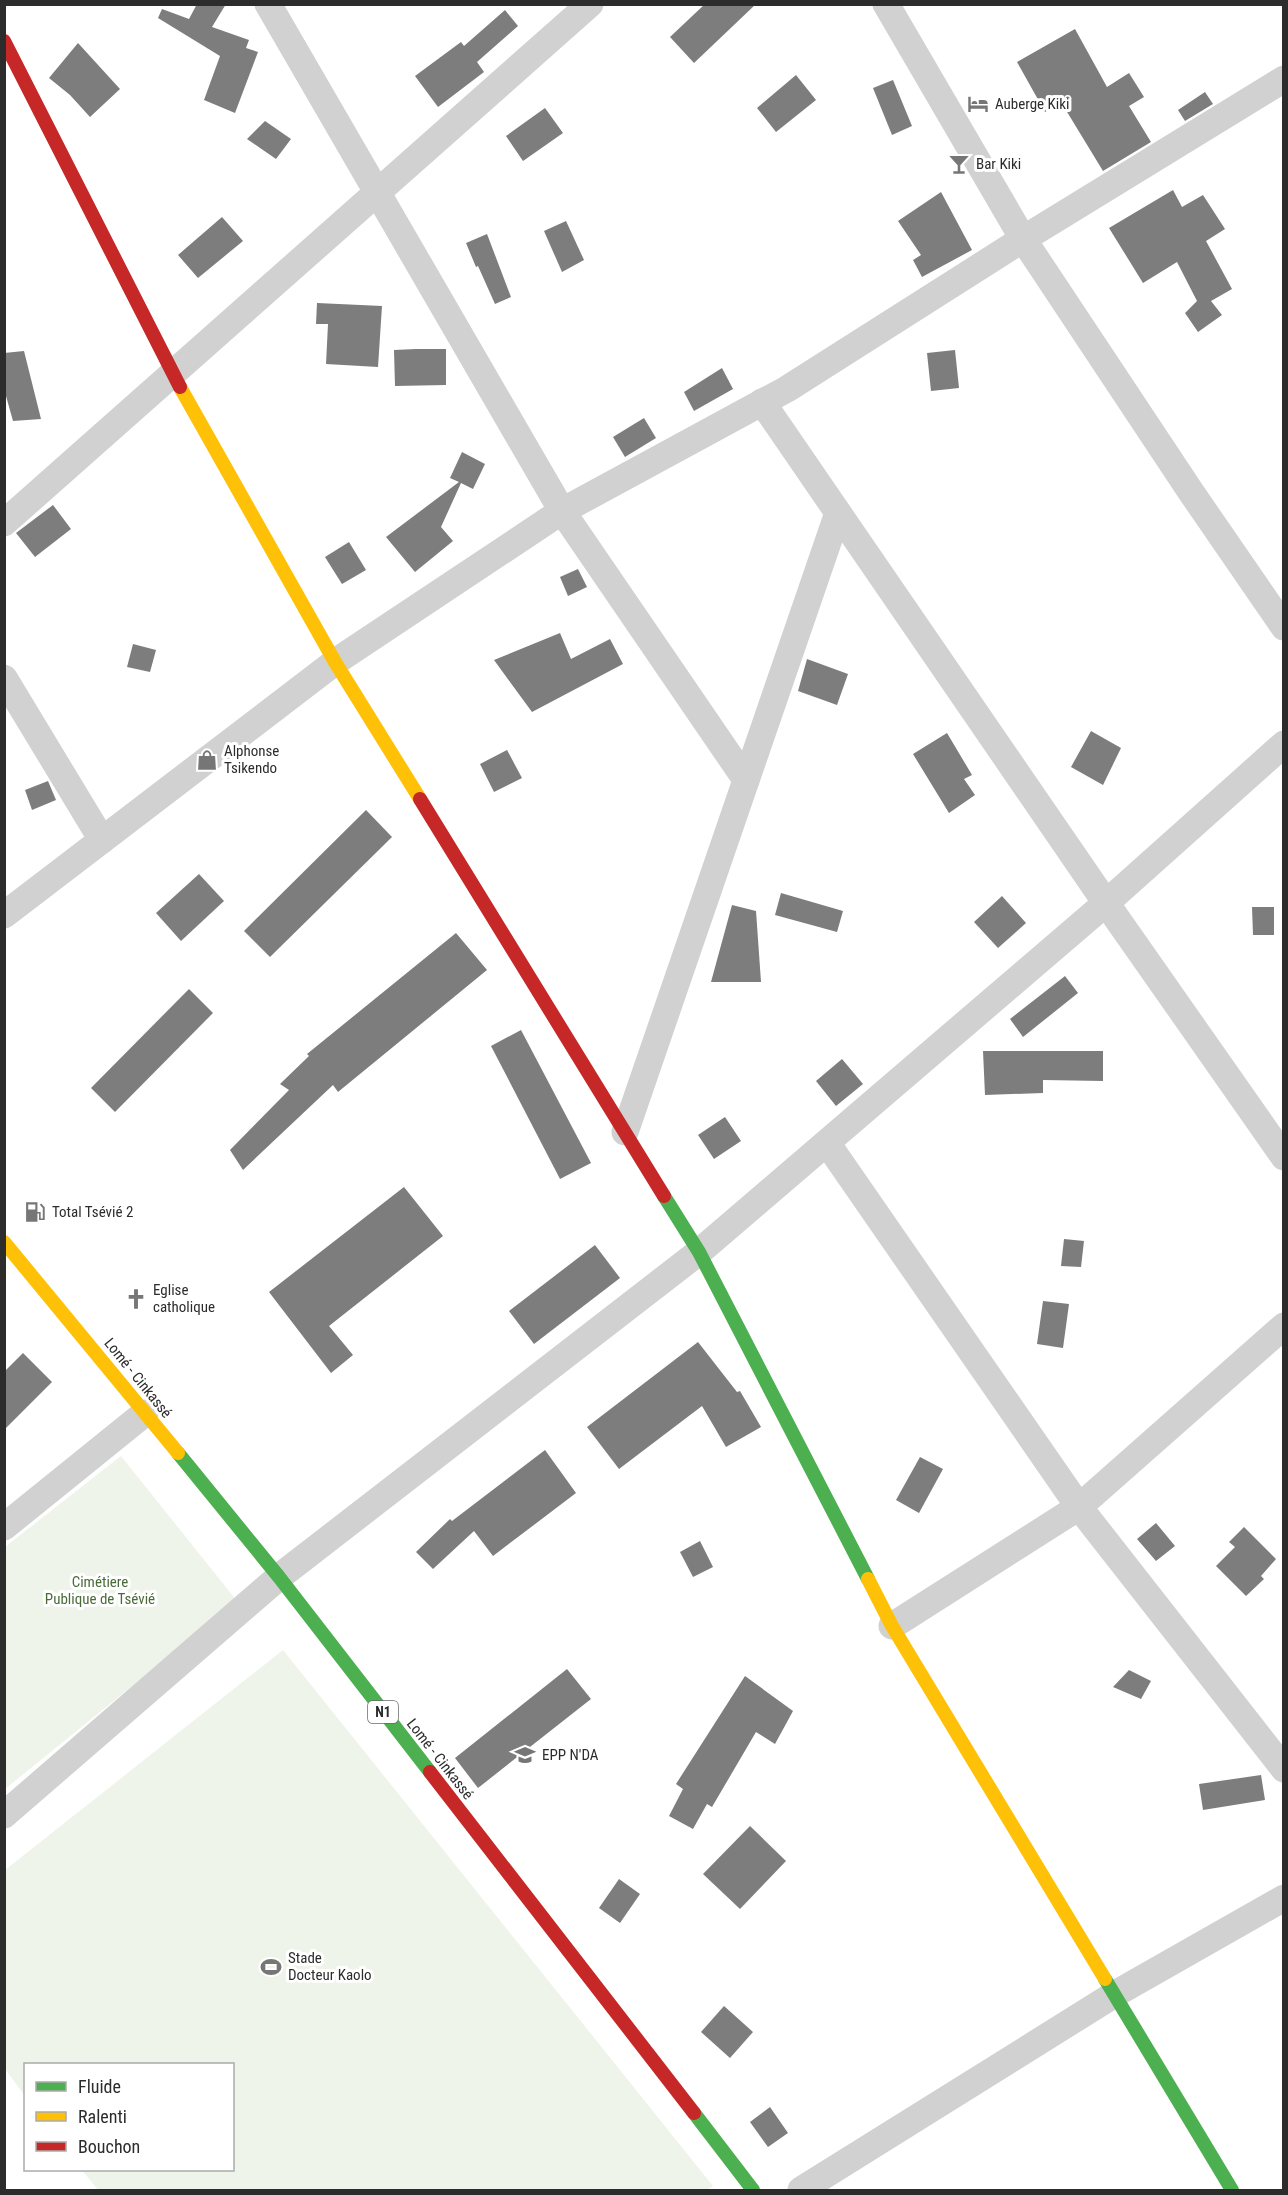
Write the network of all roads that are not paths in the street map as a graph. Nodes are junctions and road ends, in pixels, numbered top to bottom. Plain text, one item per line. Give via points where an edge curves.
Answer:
1 (268, 4) edge
2 (590, 4) edge
3 (886, 4) edge
4 (4, 41) edge
5 (1284, 79) edge
6 (377, 193) junction
7 (1023, 239) junction
8 (173, 374) junction
9 (762, 402) junction
10 (562, 511) junction
11 (838, 513) junction
12 (4, 524) edge
13 (1284, 627) edge
14 (335, 662) junction
15 (4, 678) edge
16 (1284, 744) edge
17 (746, 780) junction
18 (102, 840) junction
19 (1106, 903) junction
20 (4, 915) edge
21 (625, 1132) junction
22 (827, 1143) junction
23 (1284, 1157) edge
24 (4, 1242) edge
25 (699, 1252) junction
26 (1284, 1326) edge
27 (145, 1413) junction
28 (1079, 1507) junction
29 (4, 1527) edge
30 (279, 1577) junction
31 (892, 1626) junction
32 (1284, 1769) edge
33 (4, 1815) edge
34 (1284, 1898) edge
35 (1115, 1994) junction
36 (753, 2190) edge
37 (801, 2190) edge
38 (1232, 2190) edge

1 - 6 street
2 - 6 street
3 - 7 street
4 - 8 main road
5 - 7 street
6 - 8 street
6 - 10 street
7 - 9 street
7 - 13 street
8 - 12 street
8 - 14 main road
9 - 10 street
9 - 11 street
10 - 14 street
10 - 17 street
11 - 17 street
11 - 19 street
14 - 18 street
14 - 21 main road
15 - 18 street
16 - 19 street
17 - 21 street
18 - 20 street
19 - 22 street
19 - 23 street
21 - 25 main road
22 - 25 street
22 - 28 street
24 - 27 main road, Lomé - Cinkassé / N1
25 - 30 street
25 - 31 main road
26 - 28 street
27 - 29 street
27 - 30 main road, Lomé - Cinkassé / N1
28 - 31 street
28 - 32 street
30 - 33 street
30 - 36 main road, Lomé - Cinkassé / N1
31 - 35 main road
34 - 35 street
35 - 37 street
35 - 38 main road

